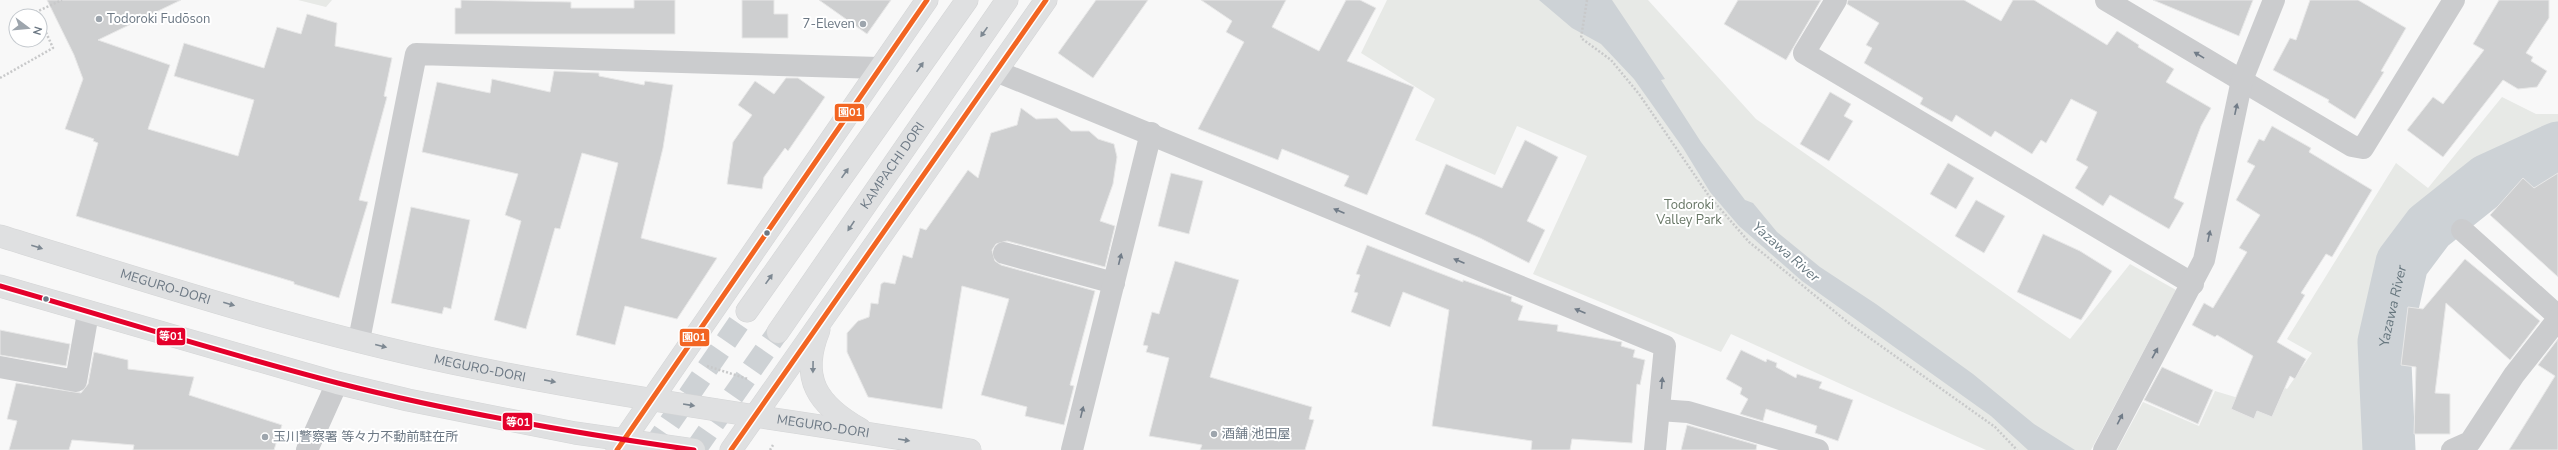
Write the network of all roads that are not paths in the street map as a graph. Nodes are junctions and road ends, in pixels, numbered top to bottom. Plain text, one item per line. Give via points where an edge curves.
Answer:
1 (927, 0) edge
2 (967, 0) edge
3 (1007, 0) edge
4 (1046, 0) edge
5 (1836, 0) edge
6 (2106, 0) edge
7 (2274, 0) edge
8 (2454, 0) edge
9 (879, 68) junction
10 (996, 71) junction
11 (2237, 78) junction
12 (1151, 133) junction
13 (2462, 230) dead end
14 (0, 236) edge
15 (1004, 253) dead end
16 (1114, 283) junction
17 (2193, 284) junction
18 (0, 286) edge
19 (747, 311) tunnel mouth
20 (88, 313) junction
21 (824, 316) junction
22 (2558, 316) edge
23 (2558, 319) edge
24 (778, 332) tunnel mouth
25 (358, 340) junction
26 (0, 367) edge
27 (337, 383) junction
28 (650, 400) junction
29 (1659, 410) junction
30 (755, 415) junction
31 (871, 435) junction
32 (621, 445) edge
33 (307, 450) edge
34 (694, 450) edge
35 (731, 450) edge
36 (971, 450) edge
37 (1072, 450) edge
38 (1655, 450) edge
39 (1818, 450) edge
40 (2104, 450) edge
41 (2452, 450) edge

1 - 9 main road
19 -> 2 main road
3 -> 24 main road, KAMPACHI DORI
4 - 10 main road
5 - 17 street via 1804,53
11 -> 6 street
7 - 11 street
8 - 11 street via 2363,148 2352,146
9 - 25 street via 416,54
9 - 28 main road
10 - 12 street
10 - 21 main road
17 -> 11 street via 2204,260
16 -> 12 street
29 -> 12 street via 1665,346
13 - 22 street
14 -> 25 main road, MEGURO-DORI
15 - 16 street
37 -> 16 street
40 -> 17 street
18 - 20 main road
20 - 26 street via 76,380
20 - 27 main road
21 - 30 main road
21 -> 31 main road via 813,353 815,389 824,404 837,415
23 - 41 street via 2514,375 2470,442
25 -> 28 main road, MEGURO-DORI via 451,363
27 - 32 main road
27 - 33 street
28 -> 30 main road, MEGURO-DORI
28 - 32 main road
29 - 38 street
29 - 39 street via 1688,412
30 - 31 main road, MEGURO-DORI
30 - 35 main road
31 -> 36 main road, MEGURO-DORI
32 - 34 main road

